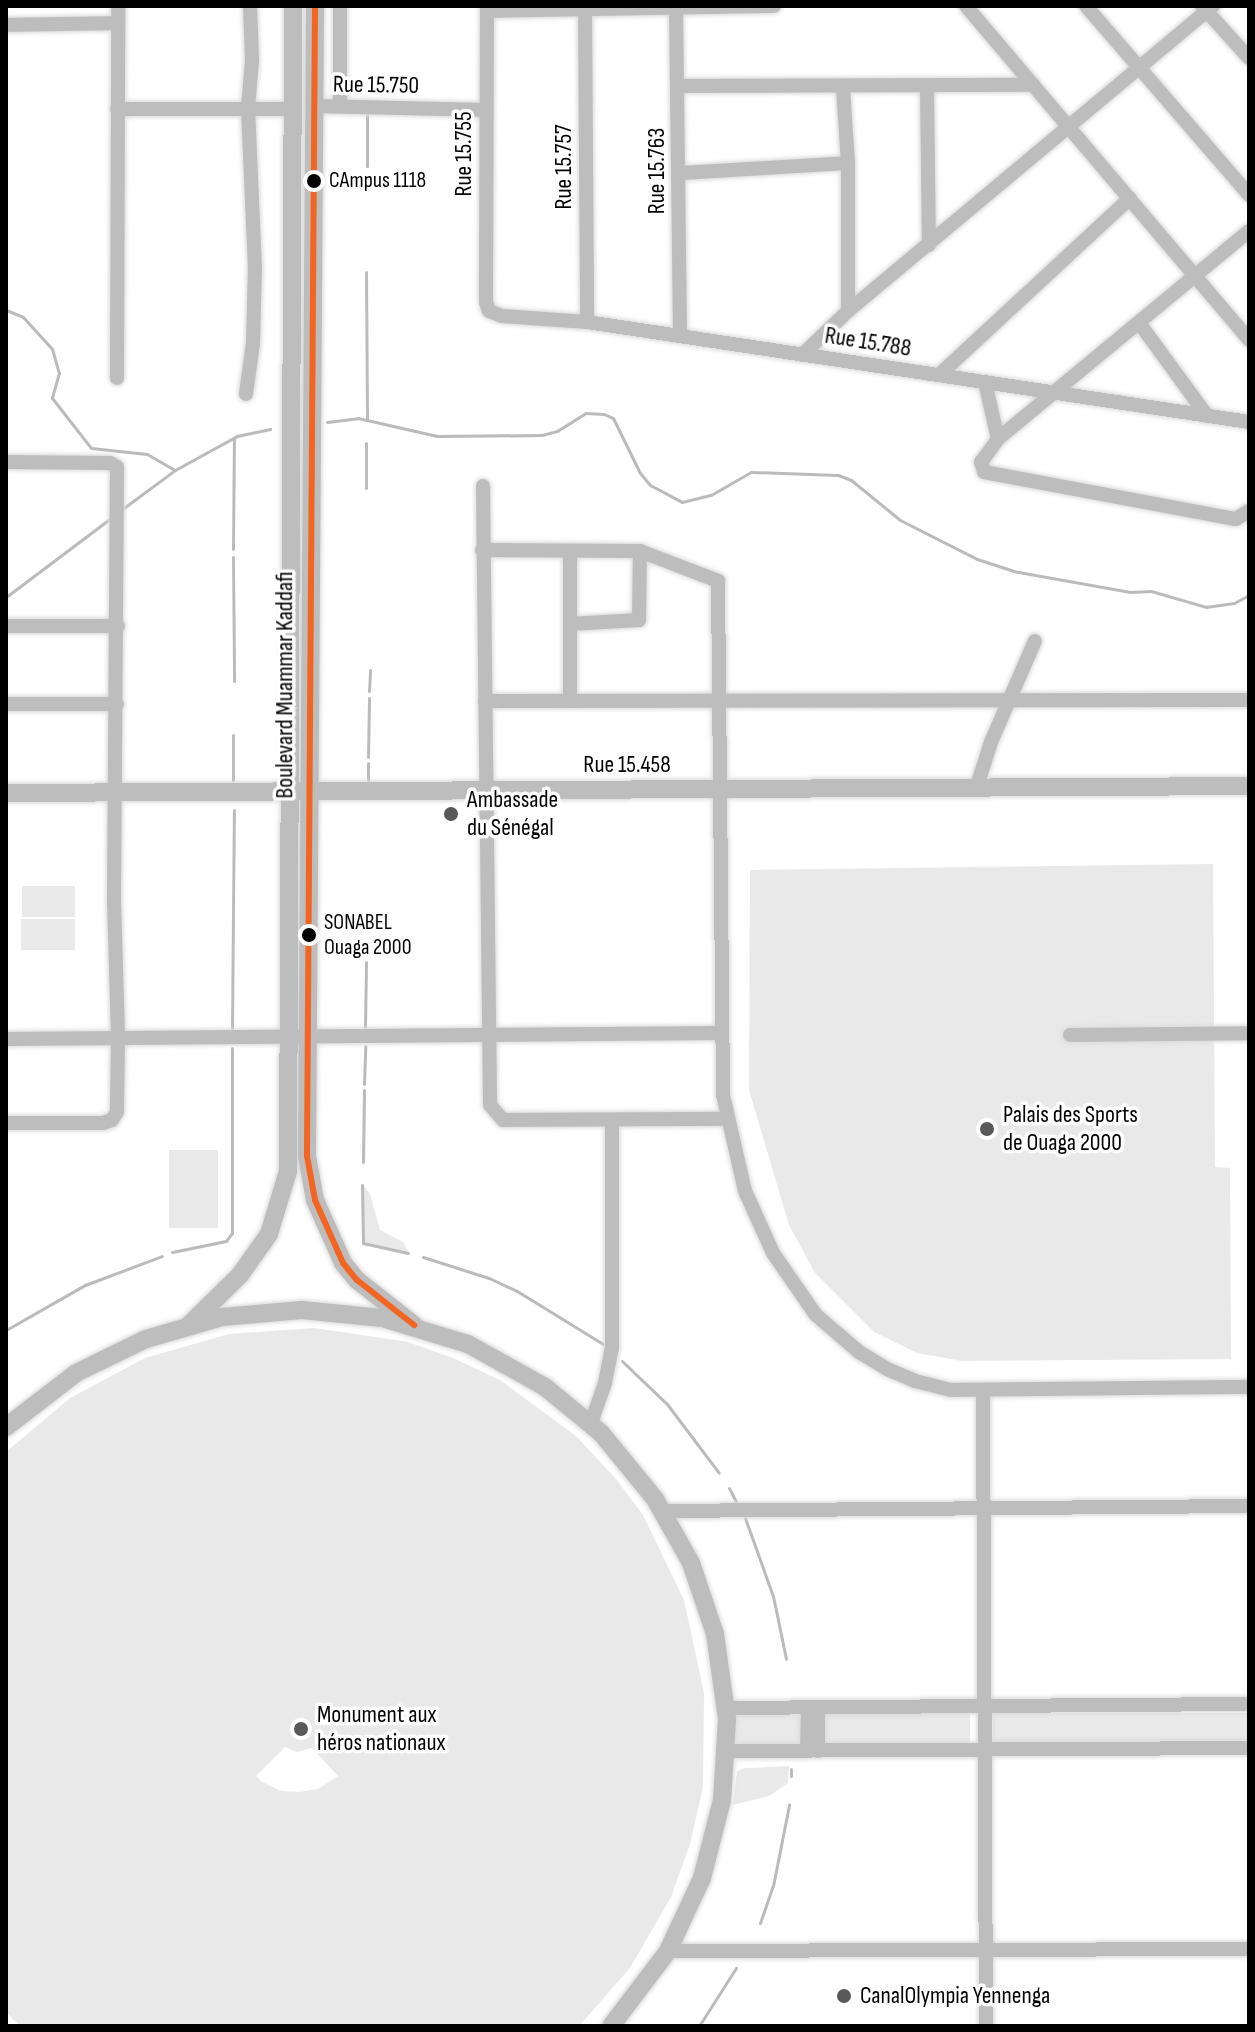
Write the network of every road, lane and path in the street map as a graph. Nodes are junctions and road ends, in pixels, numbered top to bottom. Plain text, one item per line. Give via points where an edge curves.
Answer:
1 (118, 6) edge
2 (250, 6) edge
3 (293, 6) edge
4 (315, 6) edge
5 (340, 6) edge
6 (774, 6) edge
7 (966, 6) edge
8 (1086, 6) edge
9 (676, 8) edge
10 (1207, 8) edge
11 (487, 9) edge
12 (585, 12) junction
13 (118, 23) junction
14 (6, 25) edge
15 (1249, 58) edge
16 (1137, 67) junction
17 (1033, 85) junction
18 (679, 86) junction
19 (927, 87) junction
20 (843, 88) junction
21 (314, 106) junction
22 (340, 106) junction
23 (248, 108) junction
24 (117, 109) junction
25 (292, 109) junction
26 (486, 110) junction
27 (1066, 127) junction
28 (848, 163) junction
29 (680, 173) junction
30 (1249, 195) edge
31 (1130, 198) junction
32 (1249, 231) edge
33 (929, 245) junction
34 (1197, 276) junction
35 (486, 302) joint
36 (848, 311) junction
37 (587, 322) junction
38 (1140, 324) junction
39 (680, 336) junction
40 (1249, 340) edge
41 (802, 355) junction
42 (939, 375) junction
43 (117, 378) dead end
44 (985, 382) junction
45 (1057, 393) junction
46 (246, 394) dead end
47 (1207, 416) junction
48 (1249, 422) edge
49 (998, 439) junction
50 (6, 462) edge
51 (483, 486) dead end
52 (1249, 511) edge
53 (482, 550) junction
54 (640, 551) junction
55 (570, 553) junction
56 (570, 624) junction
57 (6, 626) edge
58 (118, 626) junction
59 (1035, 641) dead end
60 (1008, 700) junction
61 (1249, 700) edge
62 (485, 701) junction
63 (570, 701) junction
64 (719, 701) junction
65 (6, 704) edge
66 (117, 704) junction
67 (977, 786) junction
68 (1249, 786) edge
69 (719, 788) junction
70 (289, 790) junction
71 (309, 790) junction
72 (486, 790) junction
73 (115, 792) junction
74 (6, 793) edge
75 (489, 1032) junction
76 (720, 1033) junction
77 (1249, 1033) edge
78 (1070, 1035) dead end
79 (289, 1036) junction
80 (310, 1036) junction
81 (118, 1038) junction
82 (6, 1039) edge
83 (727, 1119) junction
84 (612, 1121) junction
85 (6, 1123) edge
86 (190, 1324) junction
87 (414, 1325) junction
88 (1249, 1387) edge
89 (983, 1390) junction
90 (591, 1423) junction
91 (6, 1427) edge
92 (1249, 1506) edge
93 (983, 1507) junction
94 (663, 1511) junction
95 (1249, 1704) edge
96 (984, 1706) junction
97 (813, 1707) junction
98 (726, 1708) junction
99 (1249, 1748) edge
100 (985, 1749) junction
101 (727, 1751) junction
102 (813, 1751) junction
103 (1249, 1949) edge
104 (668, 1951) junction
105 (986, 1951) junction
106 (612, 2026) edge
107 (986, 2026) edge

1 - 13 street
2 - 23 street
3 - 25 main road, Boulevard Muammar Kaddafi
4 - 21 main road, Boulevard Muammar Kaddafi
5 - 22 street
6 - 9 street
7 - 17 street
8 - 16 street
9 - 12 street
9 - 18 street, Rue 15.763
10 - 15 street
10 - 16 street
11 - 12 street
11 - 26 street, Rue 15.755
12 - 37 street, Rue 15.757
13 - 14 street
13 - 24 street
16 - 27 street
16 - 30 street
17 - 19 street
17 - 27 street
18 - 20 street
18 - 29 street, Rue 15.763
19 - 20 street
19 - 33 street
20 - 28 street
21 - 22 street, Rue 15.750
21 - 71 main road, Boulevard Muammar Kaddafi
22 - 26 street, Rue 15.750
23 - 24 street
23 - 25 street
23 - 46 street via 255,269
24 - 43 street
25 - 70 main road, Boulevard Muammar Kaddafi
26 - 35 street, Rue 15.755
27 - 31 street
27 - 33 street
28 - 29 street
28 - 36 street
29 - 39 street, Rue 15.763
31 - 34 street
31 - 42 street
32 - 34 street
33 - 36 street
34 - 38 street
34 - 40 street
35 - 37 street, Rue 15.788 via 489,311 502,316
36 - 41 street
37 - 39 street, Rue 15.788
38 - 45 street
38 - 47 street
39 - 41 street, Rue 15.788
41 - 42 street, Rue 15.788
42 - 44 street, Rue 15.788
44 - 45 street, Rue 15.788
44 - 49 street
45 - 47 street, Rue 15.788
45 - 49 street
47 - 48 street, Rue 15.788
49 - 52 street via 981,462 984,472 1236,519
50 - 58 street via 116,465
51 - 53 street
53 - 55 street
53 - 62 street
54 - 55 street
54 - 56 street via 639,620
54 - 64 street via 718,581
55 - 56 street
56 - 63 street
57 - 58 street
58 - 66 street
59 - 60 street
60 - 61 street
60 - 64 street
60 - 67 street
62 - 63 street
62 - 72 street
63 - 64 street
64 - 69 street
65 - 66 street
66 - 73 street
67 - 68 main road, Rue 15.458
67 - 69 main road, Rue 15.458
69 - 72 main road, Rue 15.458
69 - 76 street
70 - 71 main road, Rue 15.458
70 - 73 main road, Rue 15.458
70 - 79 main road, Boulevard Muammar Kaddafi
71 - 72 main road, Rue 15.458
71 - 80 main road, Boulevard Muammar Kaddafi
72 - 75 street
73 - 74 main road, Rue 15.458
73 - 81 street
75 - 76 street
75 - 80 street
75 - 84 street via 490,1105 495,1115 503,1120
76 - 83 street
77 - 78 street
79 - 80 street
79 - 81 street
79 - 86 main road, Boulevard Muammar Kaddafi via 286,1187 258,1250
80 - 87 main road, Boulevard Muammar Kaddafi via 307,1156 321,1220 357,1280
81 - 82 street
81 - 85 street via 117,1112 112,1120
83 - 84 street
83 - 89 street via 755,1215 783,1270 816,1315 859,1352 915,1381 951,1390
84 - 90 street via 612,1348
86 - 87 main road via 302,1310
86 - 91 main road via 89,1365
87 - 90 main road via 508,1364
88 - 89 street
89 - 93 street
90 - 94 main road
92 - 93 street
93 - 94 street
93 - 96 street
94 - 98 main road via 707,1605
95 - 96 street
96 - 97 street
96 - 100 street
97 - 98 street
97 - 102 street
98 - 101 main road
99 - 100 street
100 - 102 street
100 - 105 street
101 - 102 street
101 - 104 main road via 712,1847
103 - 105 street
104 - 105 street
104 - 106 main road
105 - 107 street

